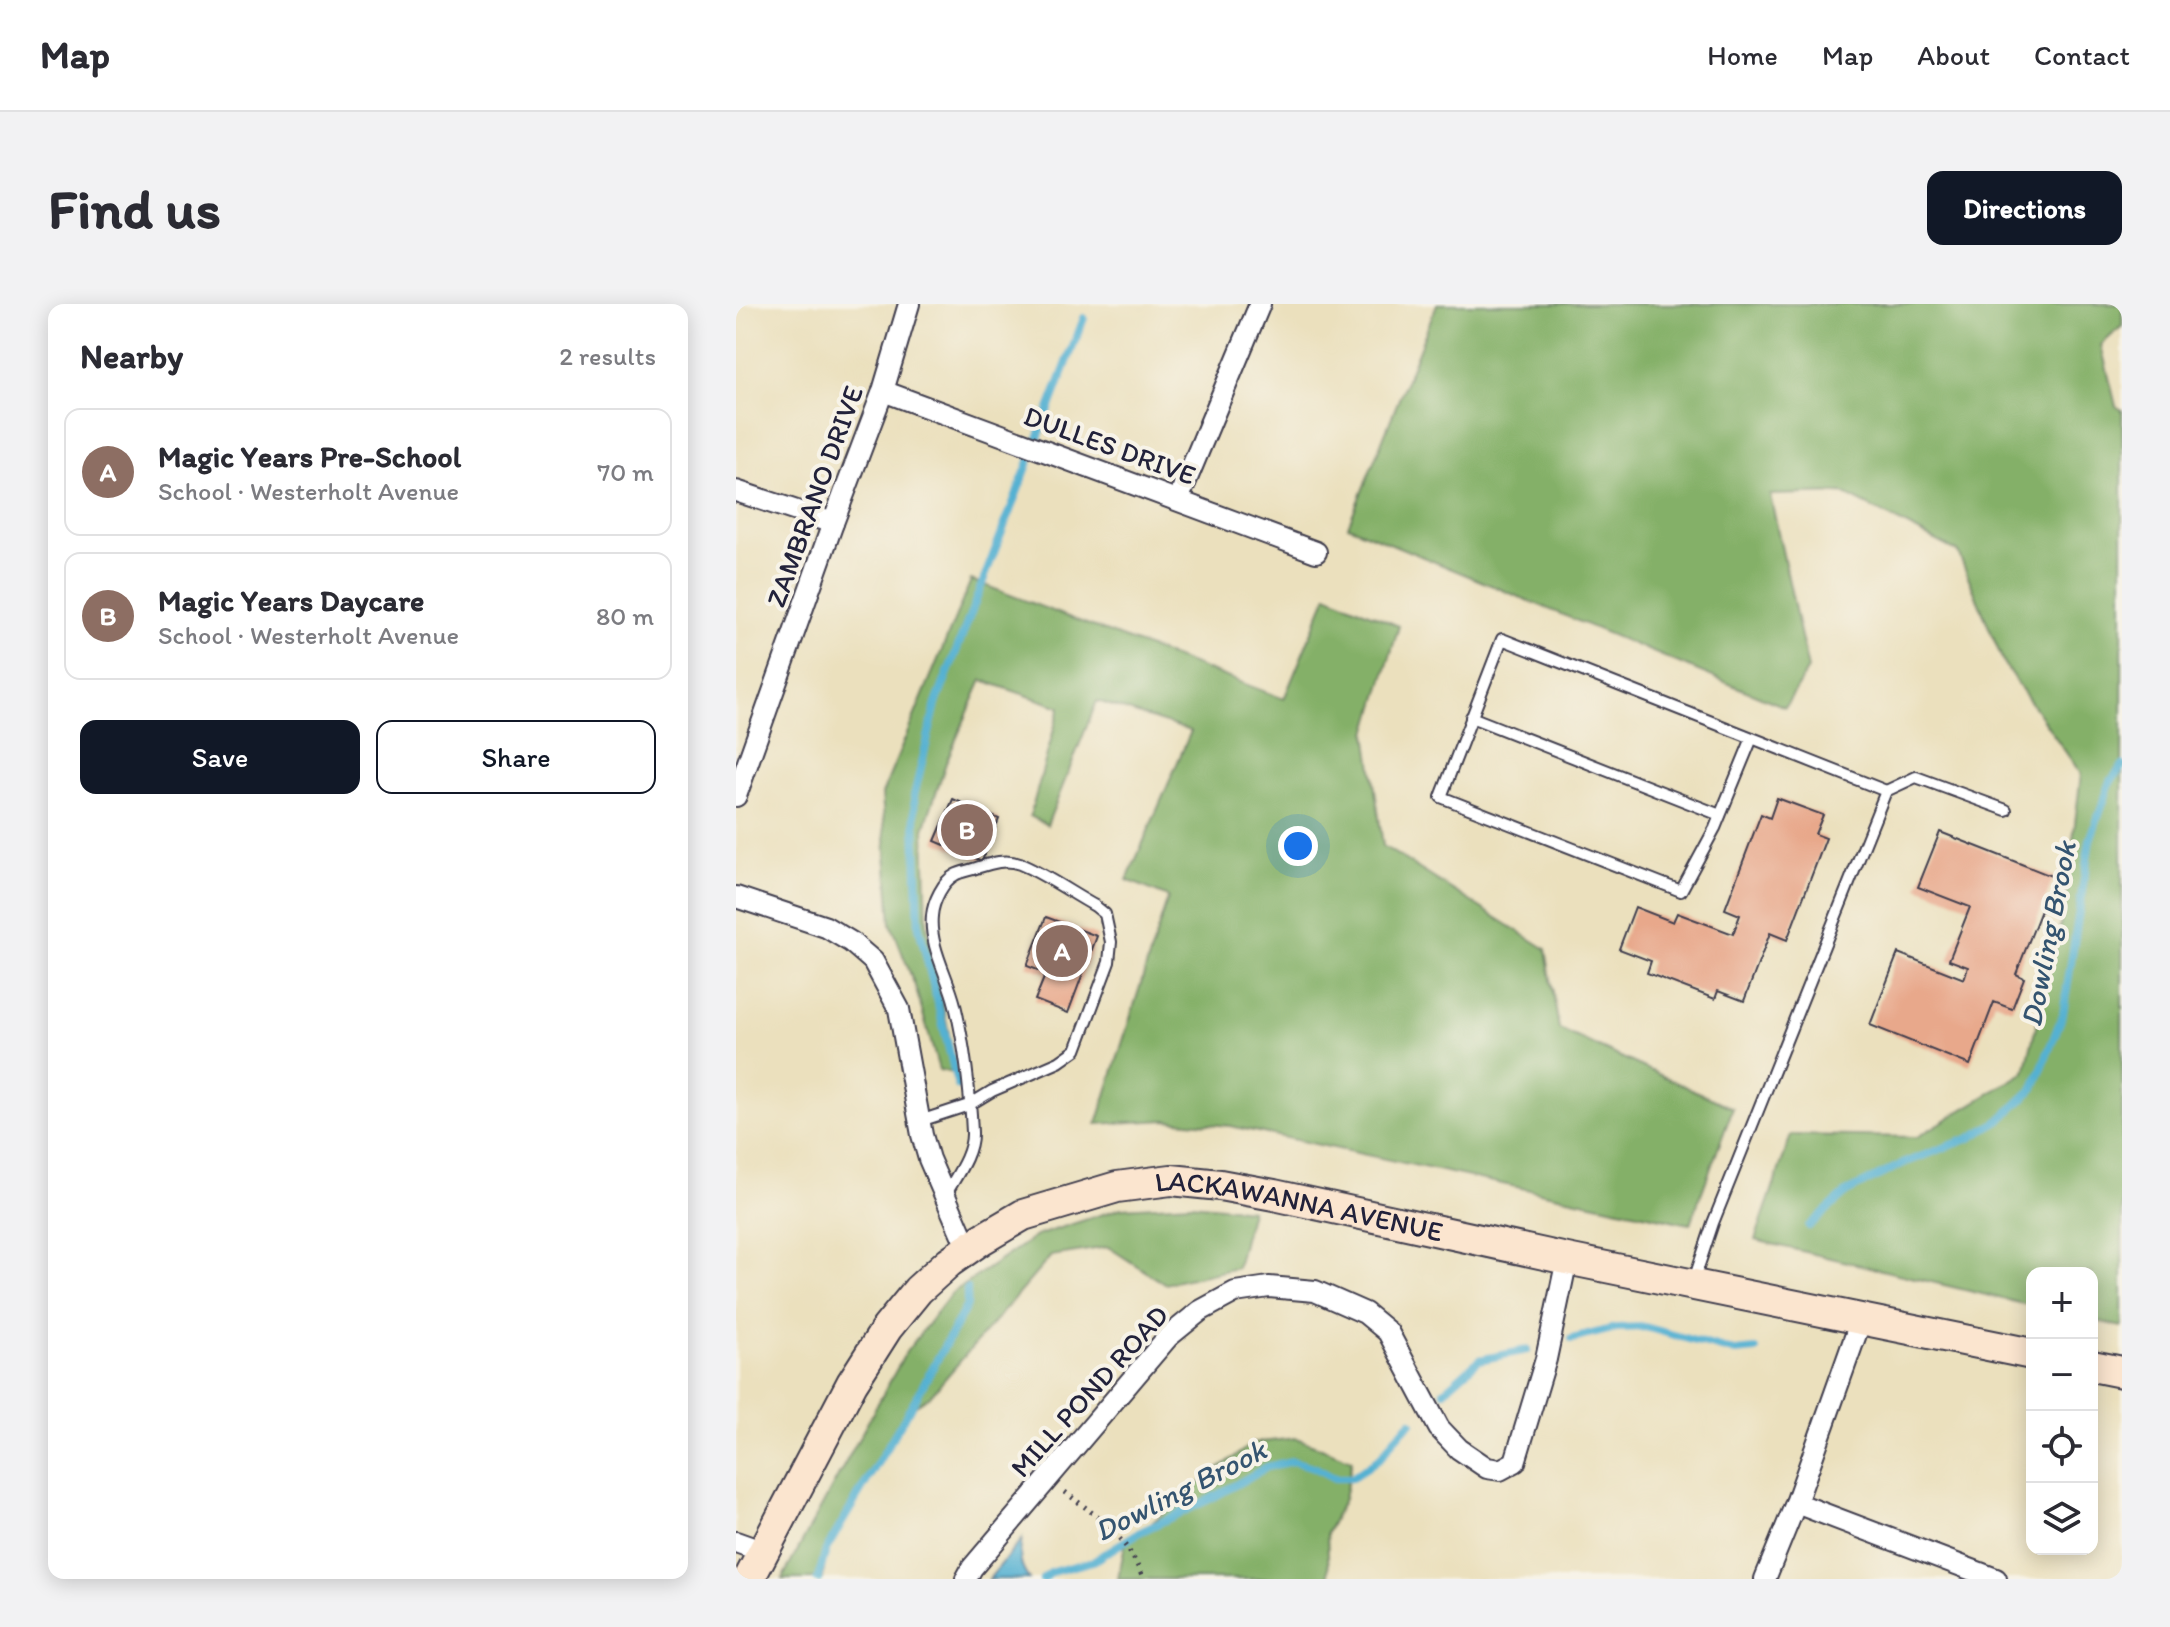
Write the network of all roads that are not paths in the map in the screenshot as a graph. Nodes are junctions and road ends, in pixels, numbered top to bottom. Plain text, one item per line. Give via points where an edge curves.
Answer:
1 (909, 304) edge
2 (1260, 304) edge
3 (883, 391) junction
4 (736, 491) edge
5 (1178, 500) junction
6 (833, 523) junction
7 (1316, 552) dead end
8 (1471, 717) junction
9 (1752, 738) junction
10 (1886, 791) junction
11 (736, 796) edge
12 (2006, 810) dead end
13 (1720, 815) junction
14 (736, 897) edge
15 (969, 1105) junction
16 (920, 1121) junction
17 (945, 1196) junction
18 (968, 1249) junction
19 (1567, 1259) junction
20 (1692, 1285) junction
21 (1861, 1320) junction
22 (2026, 1353) edge
23 (2098, 1367) edge
24 (2122, 1372) edge
25 (1796, 1503) junction
26 (750, 1547) edge
27 (749, 1579) edge
28 (966, 1579) edge
29 (1765, 1579) edge
30 (1996, 1579) edge

1 - 3 street, ZAMBRANO DRIVE
2 - 5 street
3 - 5 street, DULLES DRIVE
3 - 6 street, ZAMBRANO DRIVE
4 - 6 street
5 - 7 street, DULLES DRIVE
6 - 11 street, ZAMBRANO DRIVE
8 - 9 lane via 1502,639
8 - 13 lane
8 - 13 lane via 1441,797 1681,891
9 - 10 lane
9 - 13 lane
10 - 12 lane via 1916,777
10 - 20 lane
14 - 16 street via 826,927 873,961 899,1009
15 - 15 lane via 966,1061 955,1005 933,939 932,916 953,875 1005,861 1020,864 1105,914 1109,962 1076,1050
15 - 16 lane
15 - 17 lane via 970,1147
16 - 17 street
17 - 18 street
18 - 19 street, LACKAWANNA AVENUE via 1023,1215 1117,1187 1171,1180 1274,1195
18 - 26 street, LACKAWANNA AVENUE via 918,1290 887,1328
19 - 20 street, LACKAWANNA AVENUE
19 - 28 street, MILL POND ROAD via 1546,1359 1515,1462 1500,1470 1487,1468 1459,1449 1439,1428 1388,1332 1365,1313 1315,1291 1269,1287 1235,1292 1168,1337
20 - 21 street, LACKAWANNA AVENUE
21 - 22 street, LACKAWANNA AVENUE
21 - 25 street
23 - 24 street
25 - 29 street
25 - 30 street
26 - 27 street, LACKAWANNA AVENUE

